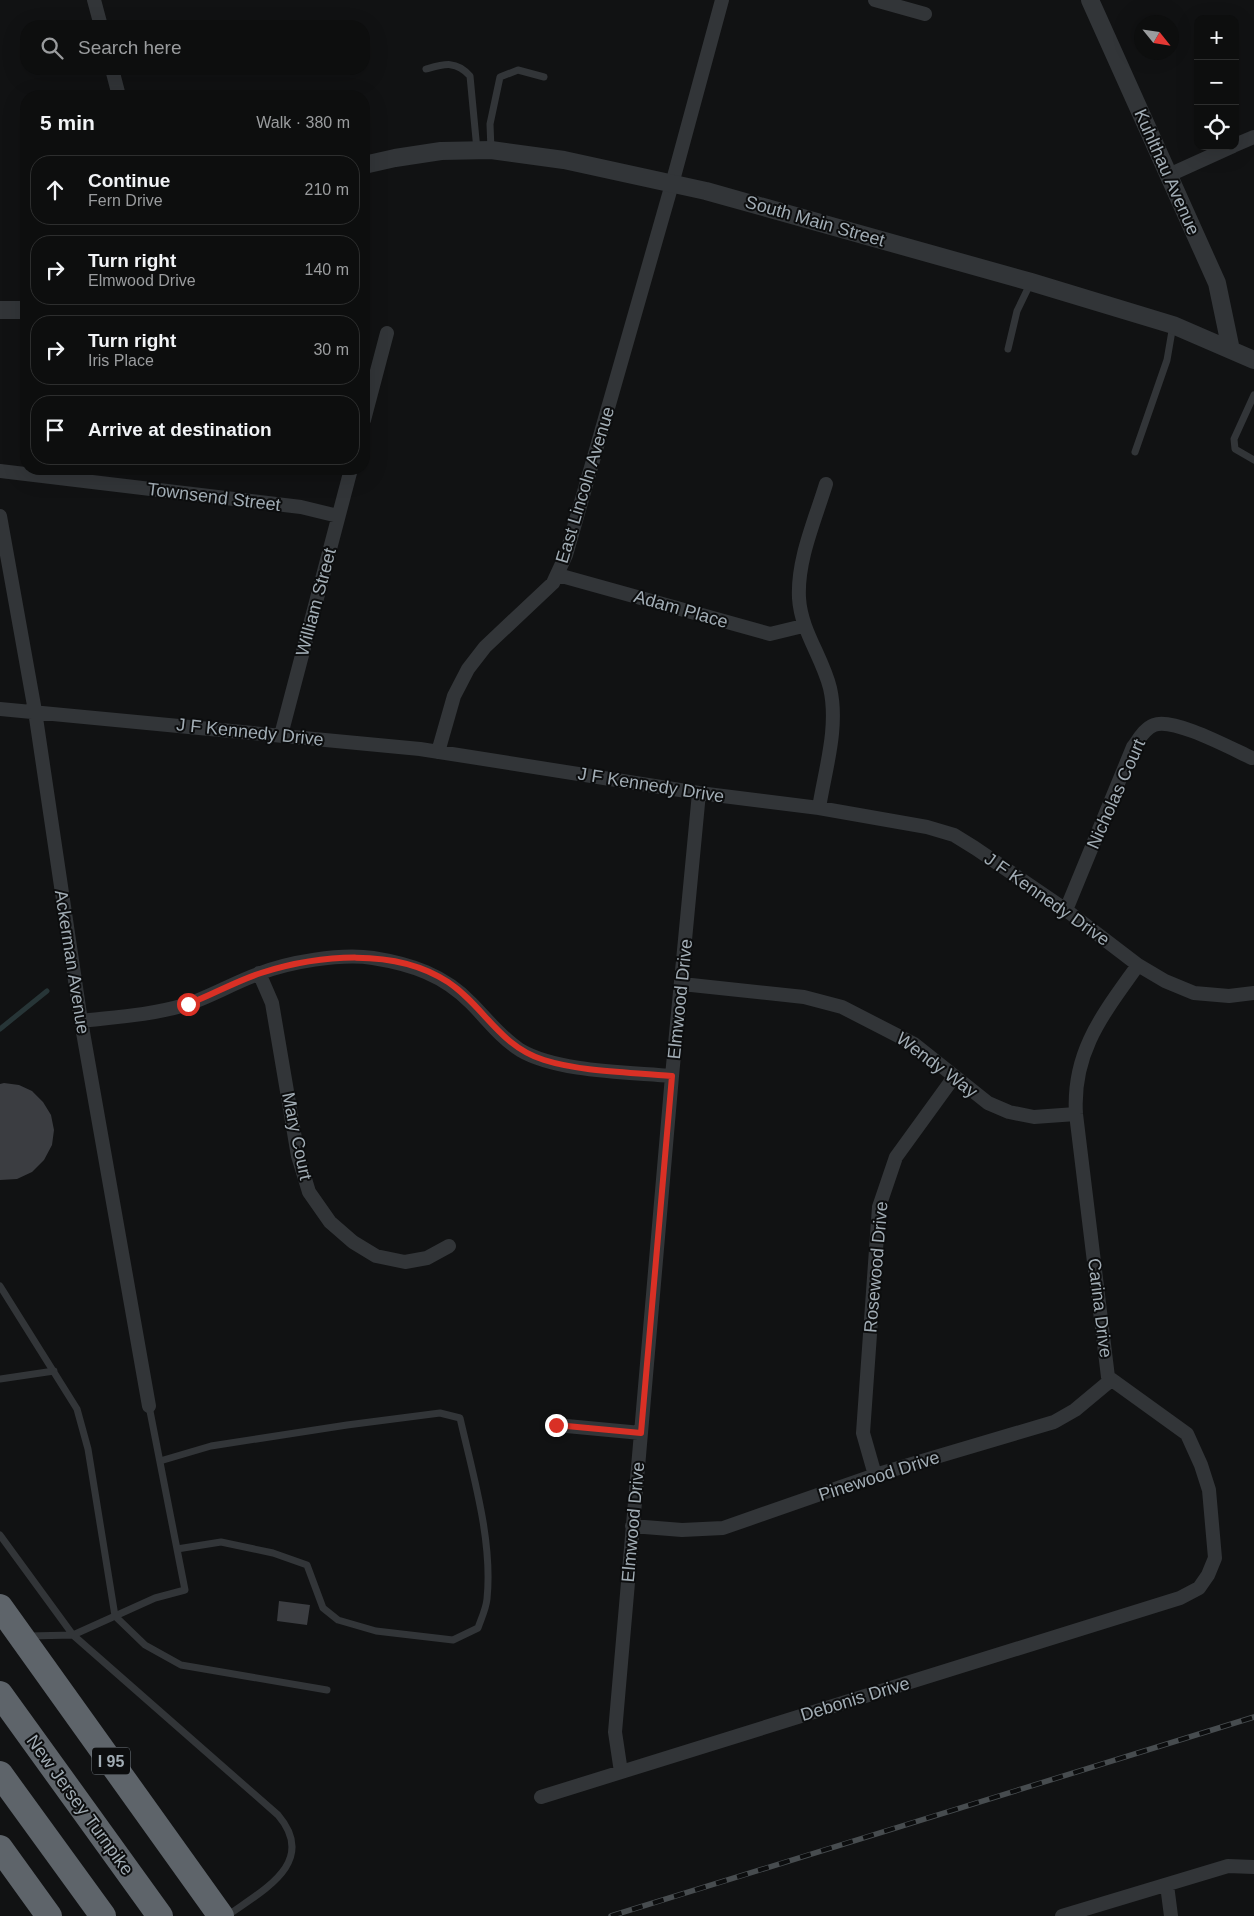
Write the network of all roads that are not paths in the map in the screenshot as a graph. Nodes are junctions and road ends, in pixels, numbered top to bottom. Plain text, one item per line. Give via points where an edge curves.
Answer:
1 (94, 0) edge
2 (722, 0) edge
3 (875, 0) edge
4 (1090, 0) edge
5 (926, 14) dead end
6 (99, 20) edge
7 (426, 70) dead end
8 (114, 75) edge
9 (544, 77) dead end
10 (117, 90) edge
11 (1254, 137) edge
12 (1239, 144) edge
13 (484, 150) junction
14 (1225, 150) edge
15 (370, 164) edge
16 (1169, 175) junction
17 (672, 184) junction
18 (1031, 282) junction
19 (0, 310) edge
20 (20, 310) edge
21 (1173, 325) junction
22 (387, 333) dead end
23 (1008, 349) dead end
24 (1231, 350) junction
25 (1254, 360) edge
26 (1254, 395) edge
27 (370, 397) edge
28 (1135, 452) dead end
29 (1254, 460) edge
30 (0, 471) edge
31 (20, 473) edge
32 (34, 475) edge
33 (349, 475) edge
34 (826, 484) dead end
35 (0, 516) edge
36 (338, 516) junction
37 (558, 575) junction
38 (803, 626) junction
39 (0, 709) edge
40 (35, 711) junction
41 (281, 735) junction
42 (438, 752) junction
43 (1252, 758) dead end
44 (699, 794) junction
45 (819, 808) junction
46 (1066, 910) junction
47 (1138, 965) junction
48 (259, 973) junction
49 (682, 984) junction
50 (1254, 993) edge
51 (80, 1021) junction
52 (672, 1076) junction
53 (954, 1077) junction
54 (1076, 1114) junction
55 (449, 1246) dead end
56 (0, 1286) edge
57 (54, 1371) junction
58 (0, 1380) edge
59 (1112, 1380) junction
60 (149, 1406) joint
61 (556, 1425) dead end
62 (641, 1433) junction
63 (160, 1461) junction
64 (875, 1475) junction
65 (632, 1526) junction
66 (0, 1535) edge
67 (177, 1549) junction
68 (1170, 1601) joint
69 (0, 1607) edge
70 (115, 1616) junction
71 (73, 1635) junction
72 (22, 1636) junction
73 (327, 1690) dead end
74 (0, 1694) edge
75 (621, 1772) junction
76 (0, 1774) edge
77 (540, 1797) dead end
78 (0, 1848) edge
79 (1254, 1867) edge
80 (1167, 1885) junction
81 (49, 1916) edge
82 (102, 1916) edge
83 (160, 1916) edge
84 (222, 1916) edge
85 (227, 1916) edge
86 (1062, 1916) edge
87 (1171, 1916) edge

1 - 6 street
2 - 17 street, East Lincoln Avenue
3 - 5 street
4 - 16 street, Kuhlthau Avenue
7 - 13 lane via 448,63 464,69 470,76
8 - 10 street
9 - 13 lane via 518,70 500,76
11 - 12 street
13 - 15 street, South Main Street via 414,155
13 - 17 street, South Main Street via 564,160
14 - 16 street
16 - 24 street, Kuhlthau Avenue via 1217,283
17 - 18 street, South Main Street
17 - 37 street, East Lincoln Avenue
18 - 21 street, South Main Street
18 - 23 lane via 1017,311
19 - 20 street
21 - 24 street, South Main Street
21 - 28 lane via 1167,360
22 - 27 street
24 - 25 street, South Main Street
26 - 29 lane via 1234,438 1235,449
30 - 31 street, Townsend Street
32 - 36 street, Townsend Street via 302,507
33 - 36 street, William Street
34 - 38 street via 799,573
35 - 40 street, Ackerman Avenue
36 - 41 street, William Street
37 - 38 street, Adam Place via 770,634
37 - 42 street, East Lincoln Avenue via 468,668 454,696
38 - 45 street via 822,660 830,689 833,722
39 - 40 street, J F Kennedy Drive
40 - 41 street, J F Kennedy Drive
40 - 51 street, Ackerman Avenue
41 - 42 street, J F Kennedy Drive
42 - 44 street, J F Kennedy Drive
43 - 46 street, Nicholas Court via 1172,723 1155,724 1142,733 1133,747
44 - 45 street, J F Kennedy Drive
44 - 49 street, Elmwood Drive
45 - 46 street, J F Kennedy Drive via 927,827 954,835
46 - 47 street, J F Kennedy Drive
47 - 50 street, J F Kennedy Drive via 1194,993 1229,996
47 - 54 street, Carina Drive via 1101,1018 1086,1047 1074,1090
48 - 51 street via 216,993 160,1012
48 - 52 street via 294,964 335,959 371,958 405,964 448,982 498,1033 520,1050 571,1066
48 - 55 street, Mary Court via 272,1004 298,1156 309,1192 325,1214 353,1242 376,1256 405,1262 427,1258
49 - 52 street, Elmwood Drive
49 - 53 street, Wendy Way via 804,997 842,1006 914,1044
51 - 60 street, Ackerman Avenue
52 - 62 street, Elmwood Drive
53 - 54 street, Wendy Way via 988,1103 1009,1112 1034,1118
53 - 64 street, Rosewood Drive via 896,1157 879,1207 863,1433
54 - 59 street, Carina Drive via 1108,1377
56 - 57 lane
57 - 58 lane
57 - 70 lane via 77,1409 88,1449
59 - 64 street, Pinewood Drive via 1075,1410 1054,1422
59 - 68 street, Carina Drive via 1187,1434 1209,1490 1215,1558 1199,1588
60 - 63 lane
61 - 62 street
62 - 65 street, Elmwood Drive
63 - 67 lane
63 - 67 lane via 211,1446 347,1425 440,1413 460,1418 481,1509 487,1600 478,1628 452,1640 376,1631 338,1620 323,1608 307,1564 221,1542
64 - 65 street, Pinewood Drive via 723,1528 682,1530
65 - 75 street, Elmwood Drive via 615,1732
66 - 71 lane
67 - 70 lane via 185,1590 155,1598
68 - 75 street, Debonis Drive
69 - 72 highway, I 95
70 - 71 lane
70 - 73 lane via 145,1645 181,1665
71 - 72 lane
71 - 85 lane via 287,1826 293,1853 287,1868
72 - 84 highway, I 95
74 - 83 highway, New Jersey Turnpike
75 - 77 street, Debonis Drive
76 - 82 highway
78 - 81 highway
79 - 80 street via 1228,1866
80 - 86 street
80 - 87 street

